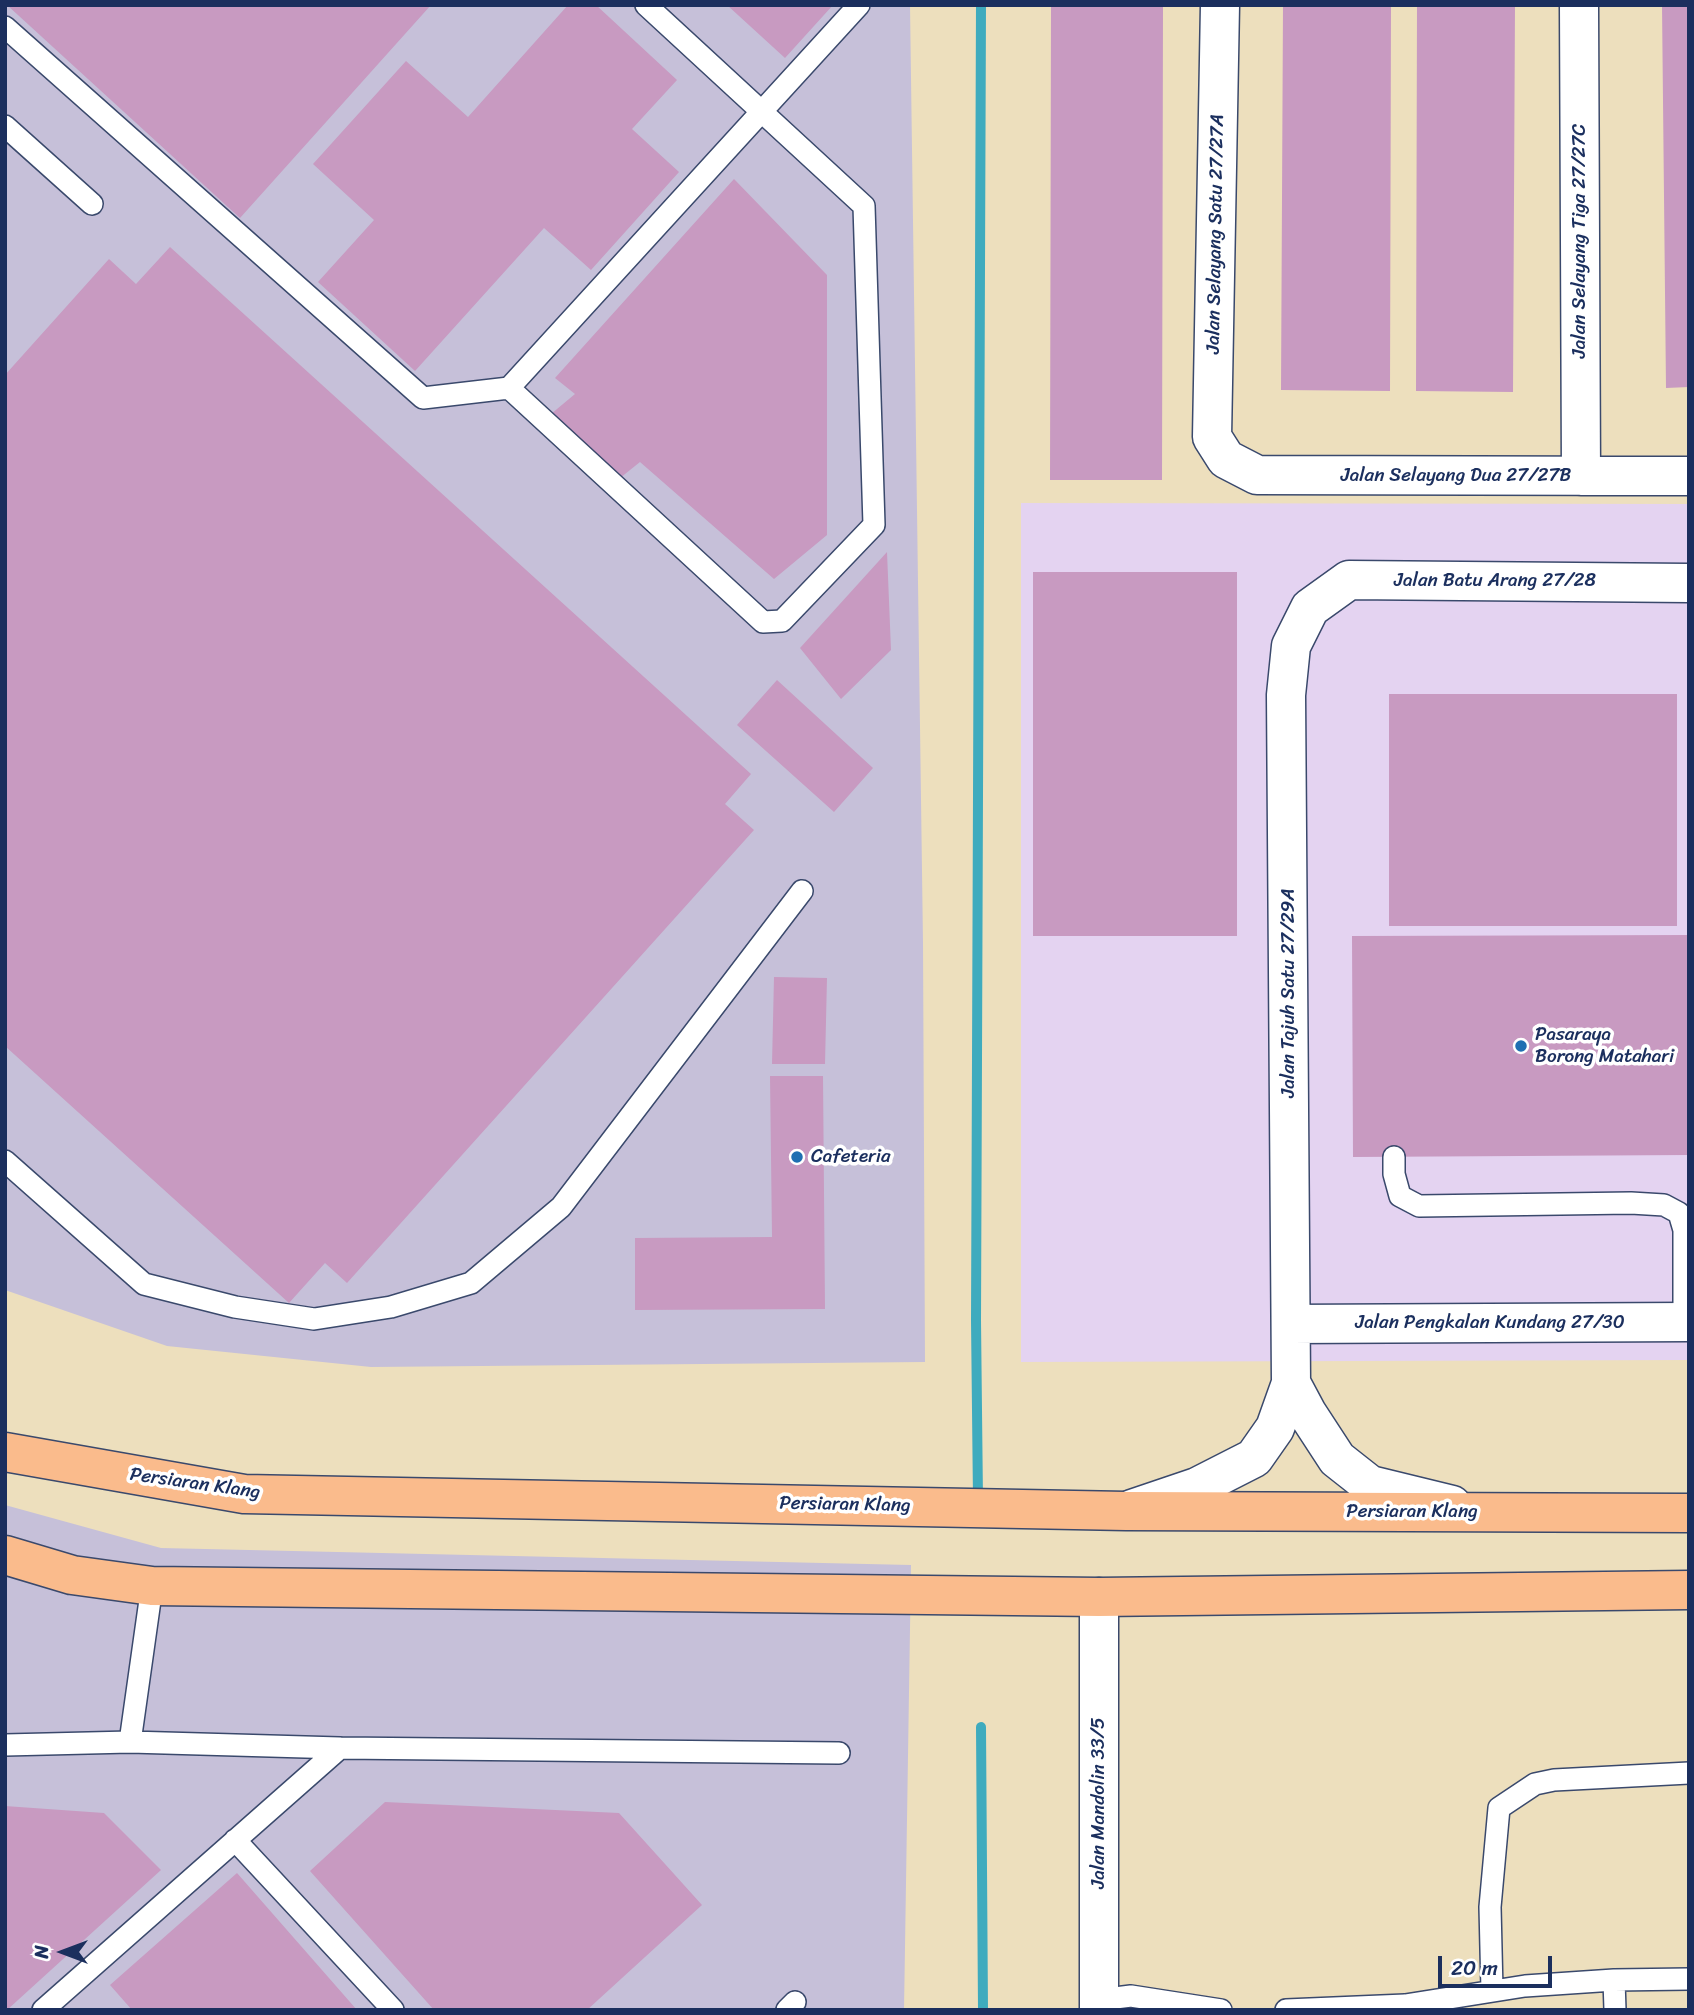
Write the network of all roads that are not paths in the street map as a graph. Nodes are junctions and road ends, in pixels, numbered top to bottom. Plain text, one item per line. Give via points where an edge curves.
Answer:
1 (646, 5) edge
2 (859, 5) edge
3 (1220, 5) edge
4 (1579, 5) edge
5 (5, 27) edge
6 (762, 112) junction
7 (5, 126) edge
8 (92, 204) dead end
9 (509, 388) junction
10 (1226, 459) joint
11 (1581, 476) junction
12 (1689, 476) edge
13 (1689, 583) edge
14 (1310, 608) joint
15 (802, 891) dead end
16 (1394, 1157) dead end
17 (5, 1161) edge
18 (1687, 1322) edge
19 (1291, 1324) junction
20 (1291, 1383) junction
21 (5, 1452) edge
22 (1126, 1511) junction
23 (1480, 1513) junction
24 (1689, 1513) edge
25 (5, 1555) edge
26 (5, 1568) edge
27 (72, 1575) junction
28 (152, 1586) junction
29 (1689, 1590) edge
30 (1099, 1597) junction
31 (130, 1742) junction
32 (5, 1745) edge
33 (340, 1748) junction
34 (838, 1753) dead end
35 (1689, 1773) edge
36 (235, 1840) junction
37 (1689, 1979) edge
38 (1614, 1980) junction
39 (1492, 1991) junction
40 (1099, 2005) edge
41 (43, 2010) edge
42 (393, 2010) edge
43 (1221, 2010) edge
44 (1286, 2010) edge
45 (1615, 2010) edge

1 - 6 lane
2 - 6 lane
3 - 10 street, Jalan Selayang Satu 27/27A via 1212,437
4 - 11 street, Jalan Selayang Tiga 27/27C
5 - 9 lane via 423,398
6 - 9 lane
6 - 9 lane via 864,206 874,525 782,621 763,622
7 - 8 lane
10 - 11 street, Jalan Selayang Dua 27/27B via 1257,475
11 - 12 street, Jalan Selayang Dua 27/27B
13 - 14 street, Jalan Batu Arang 27/28 via 1349,580
14 - 19 street, Jalan Tajuh Satu 27/29A via 1291,646 1286,695
15 - 17 lane via 561,1208 471,1283 391,1307 314,1319 235,1307 144,1284
16 - 18 lane via 1400,1196 1419,1206 1631,1203 1664,1205 1679,1213 1685,1230
18 - 19 street, Jalan Pengkalan Kundang 27/30
19 - 20 street, Jalan Tajuh Satu 27/29A
20 - 22 street, Jalan Tajuh Satu 27/29A via 1275,1428 1254,1458 1197,1487
20 - 23 street, Jalan Tajuh Satu 27/29A via 1337,1459 1370,1485
21 - 22 main road, Persiaran Klang via 244,1494
22 - 23 main road, Persiaran Klang
23 - 24 main road, Persiaran Klang
25 - 27 main road
26 - 27 main road
27 - 28 main road
28 - 30 main road
28 - 31 lane
29 - 30 main road
30 - 40 street, Jalan Mandolin 33/5
31 - 32 lane
31 - 33 lane
33 - 34 lane
33 - 36 lane
35 - 39 lane via 1544,1782 1499,1808 1490,1907
36 - 41 lane
36 - 42 lane
37 - 38 lane
38 - 39 lane
38 - 45 lane
39 - 44 lane via 1405,2005
40 - 43 lane via 1131,1996

